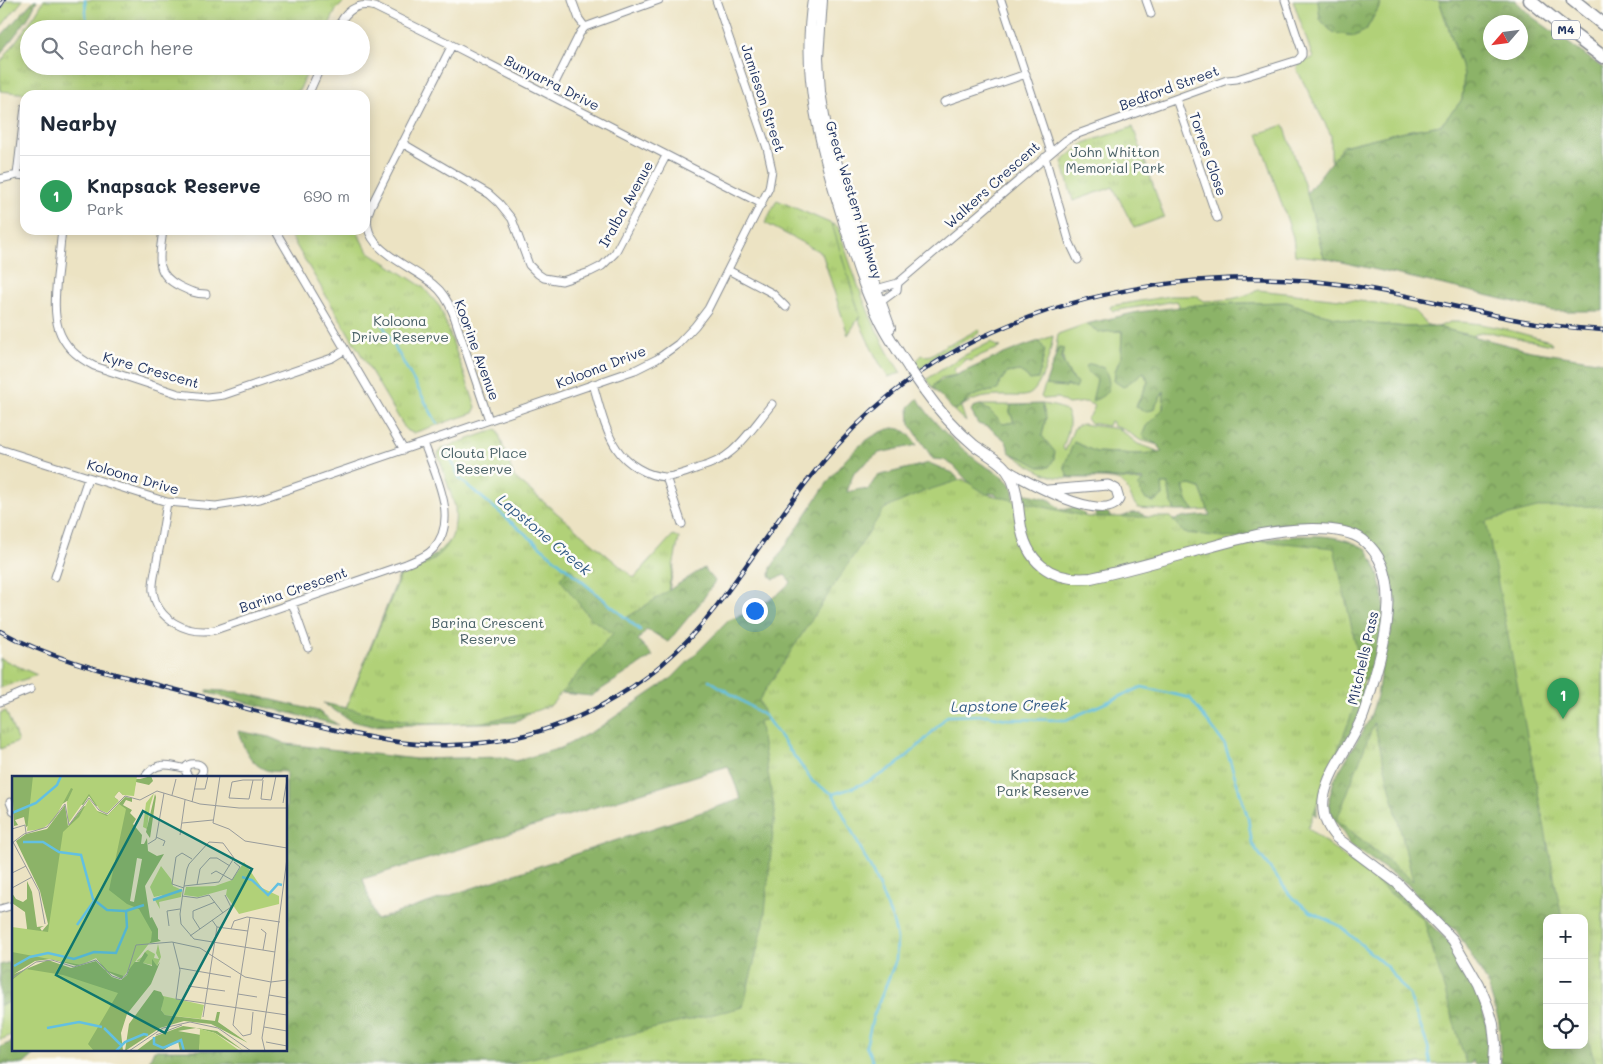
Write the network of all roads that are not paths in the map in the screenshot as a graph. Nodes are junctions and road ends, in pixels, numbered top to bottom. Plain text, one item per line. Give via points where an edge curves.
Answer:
1 (572, 0) edge
2 (659, 0) edge
3 (716, 0) edge
4 (813, 0) edge
5 (822, 0) edge
6 (1000, 0) edge
7 (1146, 0) edge
8 (1285, 0) edge
9 (1530, 0) edge
10 (1573, 0) edge
11 (1151, 14) dead end
12 (342, 20) edge
13 (1603, 24) edge
14 (585, 27) junction
15 (452, 45) junction
16 (1603, 57) edge
17 (1026, 74) junction
18 (317, 75) edge
19 (310, 90) edge
20 (549, 95) junction
21 (1176, 98) junction
22 (944, 102) dead end
23 (402, 144) junction
24 (20, 150) edge
25 (1048, 155) junction
26 (666, 156) junction
27 (17, 175) junction
28 (20, 175) edge
29 (0, 179) edge
30 (762, 204) junction
31 (370, 207) edge
32 (1217, 218) dead end
33 (370, 234) edge
34 (61, 235) edge
35 (162, 235) edge
36 (278, 235) edge
37 (1078, 260) dead end
38 (728, 270) junction
39 (898, 284) junction
40 (876, 289) junction
41 (206, 294) dead end
42 (877, 304) junction
43 (786, 307) dead end
44 (346, 350) junction
45 (592, 384) junction
46 (772, 404) dead end
47 (489, 420) junction
48 (424, 443) junction
49 (0, 449) edge
50 (404, 450) junction
51 (1004, 467) junction
52 (666, 477) junction
53 (88, 478) junction
54 (1048, 490) junction
55 (167, 502) junction
56 (682, 524) dead end
57 (55, 577) dead end
58 (292, 603) junction
59 (308, 648) dead end
60 (31, 688) dead end
61 (0, 702) edge
62 (186, 769) junction
63 (146, 776) edge
64 (188, 776) edge
65 (199, 776) edge
66 (10, 802) dead end
67 (12, 807) edge
68 (1494, 1064) edge

1 - 14 street
2 - 14 street
3 - 30 street, Jamieson Street via 771,162 772,178
4 - 42 main road, Great Western Highway via 810,73 817,126 853,250
5 - 40 main road, Great Western Highway via 818,58 823,115
6 - 17 street, Walkers Crescent
7 - 11 street
8 - 21 street, Bedford Street via 1302,50 1301,57
9 - 16 highway, M4
10 - 13 highway, M4
12 - 15 street, Bunyarra Drive via 350,10 371,6
14 - 20 street
15 - 20 street, Bunyarra Drive
15 - 23 street, Koorine Avenue
17 - 22 street
17 - 25 street, Walkers Crescent
18 - 19 street
20 - 26 street, Bunyarra Drive
21 - 25 street, Bedford Street via 1075,135
21 - 32 street, Torres Close
23 - 26 street, Iralba Avenue via 494,198 512,219 529,265 538,274 557,281 597,269 615,253
23 - 31 street, Koorine Avenue
24 - 27 street
25 - 37 street via 1069,240
25 - 39 street, Walkers Crescent
26 - 30 street, Bunyarra Drive
27 - 28 street
27 - 29 street
30 - 38 street, Koloona Drive
33 - 47 street, Koorine Avenue via 380,249 433,284 446,300
34 - 44 street, Kyre Crescent via 54,302 56,322 69,348 94,366 180,394 215,397
35 - 41 street via 160,259 165,276 193,293
36 - 44 street
38 - 43 street via 772,293
38 - 45 street, Koloona Drive via 702,318 678,344 645,365
39 - 40 street, Walkers Crescent
39 - 42 street, Walkers Crescent via 896,290
40 - 42 main road, Great Western Highway
42 - 51 main road, Great Western Highway, bridge via 887,333 925,392 962,434
44 - 50 street
45 - 47 street, Koloona Drive
45 - 52 street via 612,442 621,455 637,468
46 - 52 street via 725,456 704,467
47 - 48 street, Koloona Drive
48 - 50 street, Koloona Drive
48 - 58 street, Barina Crescent via 446,515 443,534 433,550 406,564
49 - 53 street, Koloona Drive
50 - 55 street, Koloona Drive via 260,499 216,506
51 - 54 street, Great Western Highway
51 - 68 main road, Mitchells Pass via 1014,483 1020,526 1028,548 1044,569 1066,578 1098,576 1280,531 1304,529 1352,534 1372,549 1386,578 1389,608 1386,634 1364,715 1326,788 1324,816 1337,838 1397,883 1459,948 1488,1007 1495,1043
52 - 56 street
53 - 55 street, Koloona Drive
53 - 57 street
54 - 54 street, Great Western Highway via 1108,485 1116,489 1119,499 1111,507 1101,507 1073,501
55 - 58 street, Barina Crescent via 153,590 157,604 170,620 188,630 204,632
58 - 59 street
60 - 61 street
62 - 63 street via 162,764
62 - 64 street
62 - 65 street via 191,763 199,764 202,771
66 - 67 street

